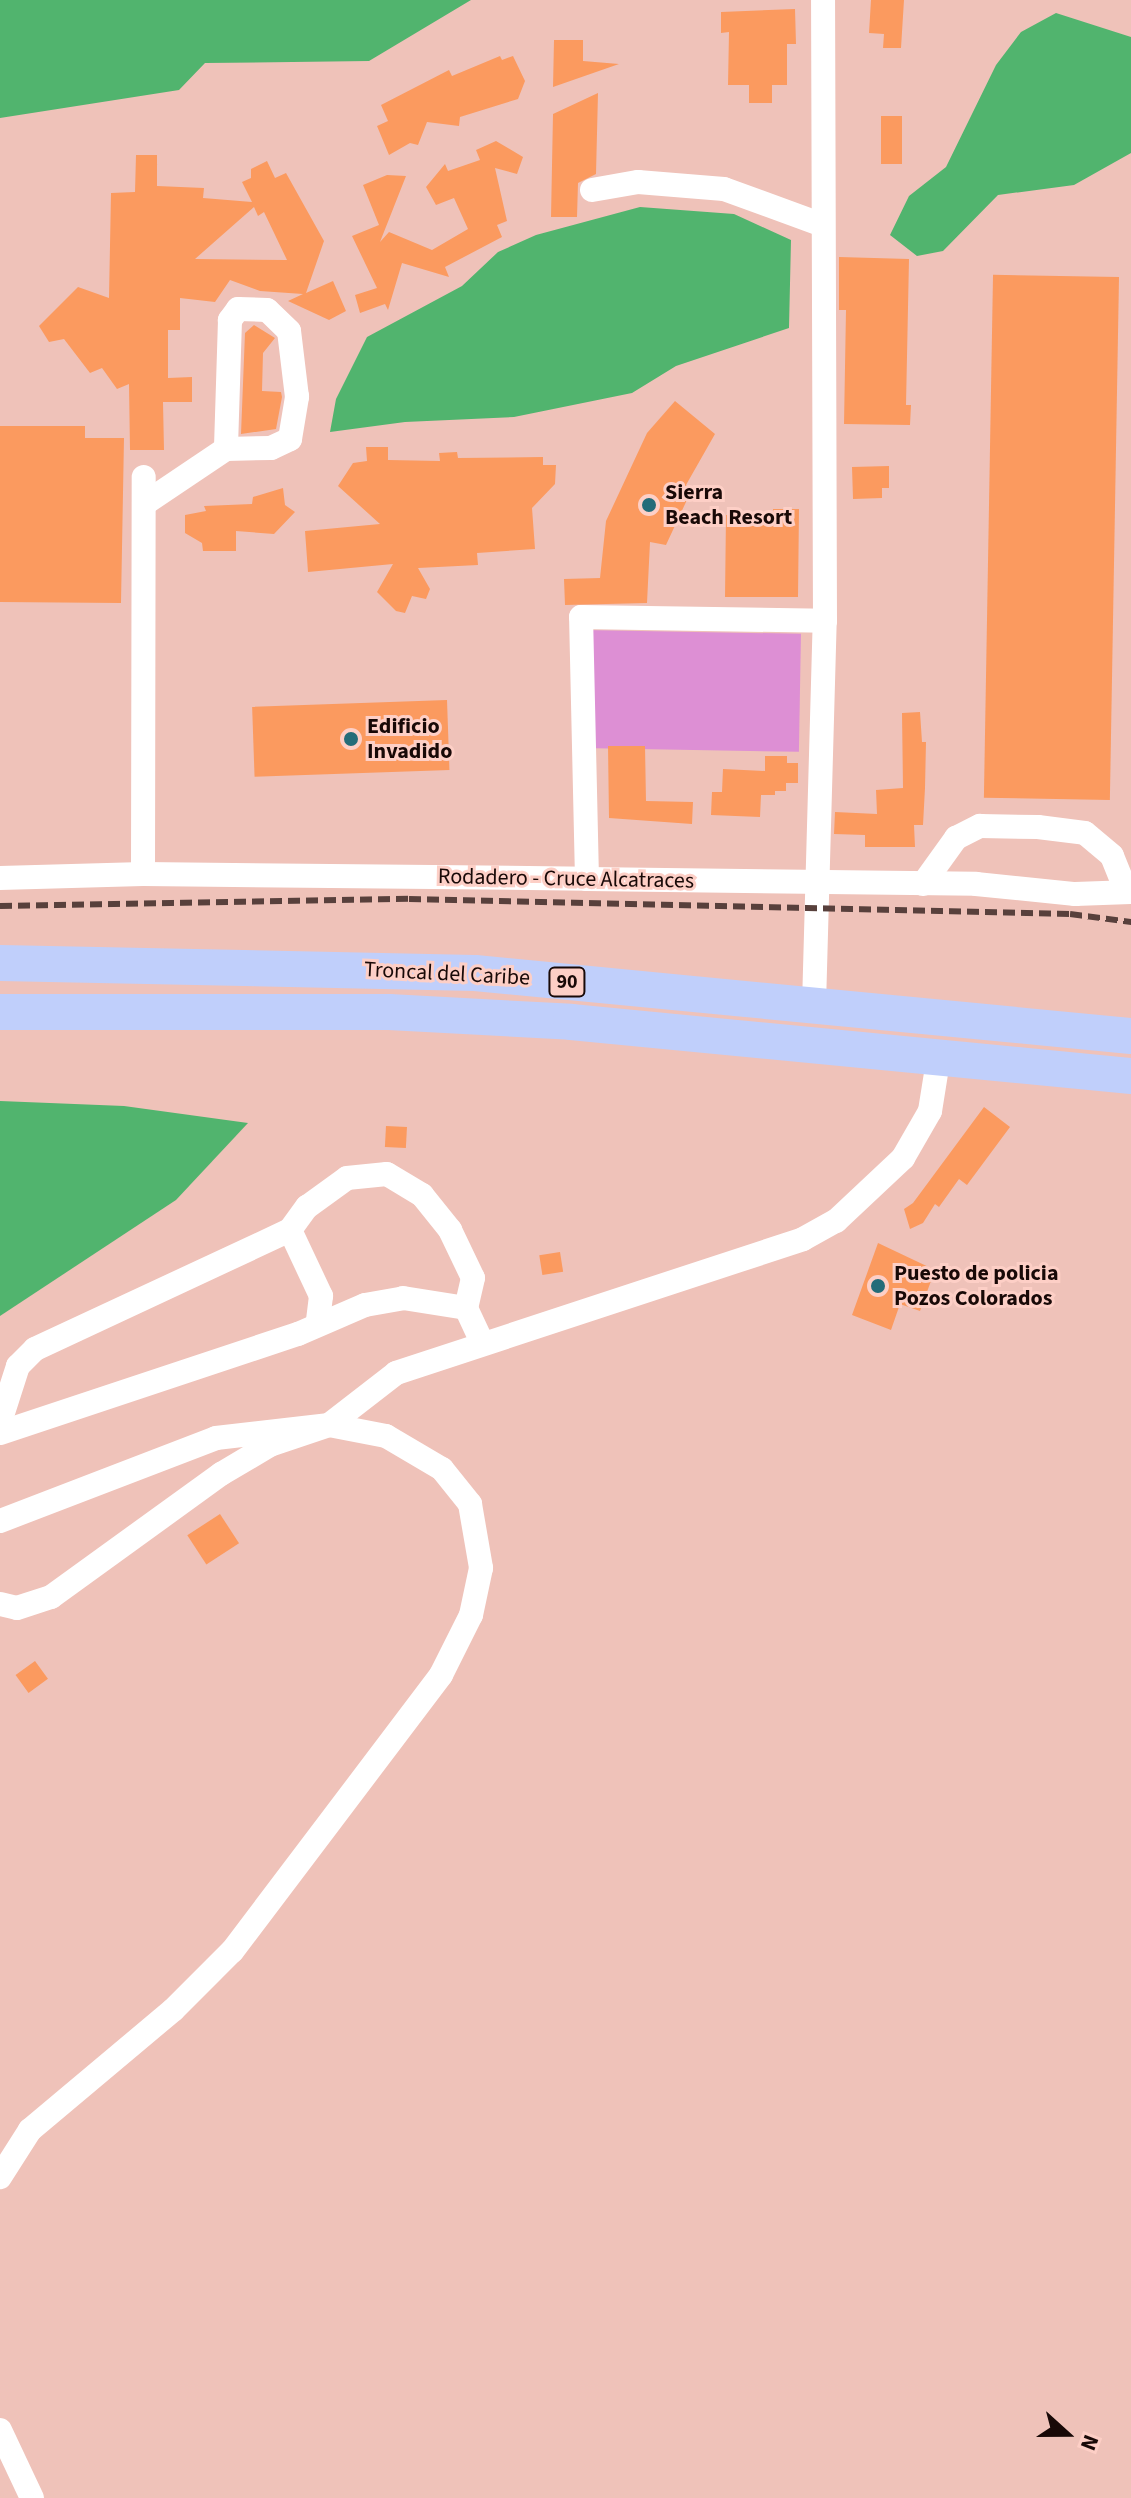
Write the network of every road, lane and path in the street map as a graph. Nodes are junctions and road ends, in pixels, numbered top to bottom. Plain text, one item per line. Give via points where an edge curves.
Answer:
1 (823, 0) edge
2 (592, 190) dead end
3 (823, 225) junction
4 (226, 449) junction
5 (144, 477) dead end
6 (144, 504) junction
7 (825, 621) junction
8 (143, 874) junction
9 (0, 878) edge
10 (587, 879) junction
11 (815, 884) junction
12 (923, 884) junction
13 (1128, 892) edge
14 (0, 963) edge
15 (814, 1005) junction
16 (0, 1012) edge
17 (1131, 1036) edge
18 (939, 1055) junction
19 (1131, 1076) edge
20 (290, 1230) junction
21 (466, 1308) junction
22 (318, 1322) junction
23 (482, 1342) junction
24 (0, 1422) edge
25 (329, 1425) junction
26 (0, 1433) edge
27 (0, 1521) edge
28 (0, 1604) edge
29 (0, 2177) edge
30 (0, 2430) edge
31 (32, 2498) edge

1 - 3 street
2 - 3 street via 638,182 724,189
3 - 7 street
4 - 4 street via 271,448 290,439 297,397 289,331 267,310 238,309 230,320
4 - 6 street
5 - 6 street
6 - 8 street
7 - 10 street via 581,617
7 - 11 street
8 - 9 street, Rodadero - Cruce Alcatraces
8 - 10 street, Rodadero - Cruce Alcatraces
10 - 11 street, Rodadero - Cruce Alcatraces
11 - 12 street, Rodadero - Cruce Alcatraces
11 - 15 street
12 - 13 street, Rodadero - Cruce Alcatraces via 1075,894
12 - 13 street via 956,838 980,826 1038,827 1085,833 1112,856
14 - 15 highway, Troncal del Caribe / 90 via 475,973
15 - 17 highway, Troncal del Caribe / 90
16 - 18 highway, Troncal del Caribe / 90 via 389,1012 571,1022
18 - 19 highway, Troncal del Caribe / 90
18 - 23 street via 930,1111 903,1158 836,1221 803,1239
20 - 21 street via 307,1207 347,1178 387,1174 422,1195 450,1230 473,1278
20 - 22 street via 321,1296
20 - 24 street via 35,1349 18,1366
21 - 22 street via 403,1298
21 - 23 street
22 - 26 street via 298,1334
23 - 25 street via 396,1373
25 - 27 street via 216,1438
25 - 28 street via 270,1445 221,1474 51,1597 17,1608
25 - 29 street via 386,1436 442,1469 470,1504 481,1568 471,1615 441,1675 232,1951 173,2010 30,2130
30 - 31 street

